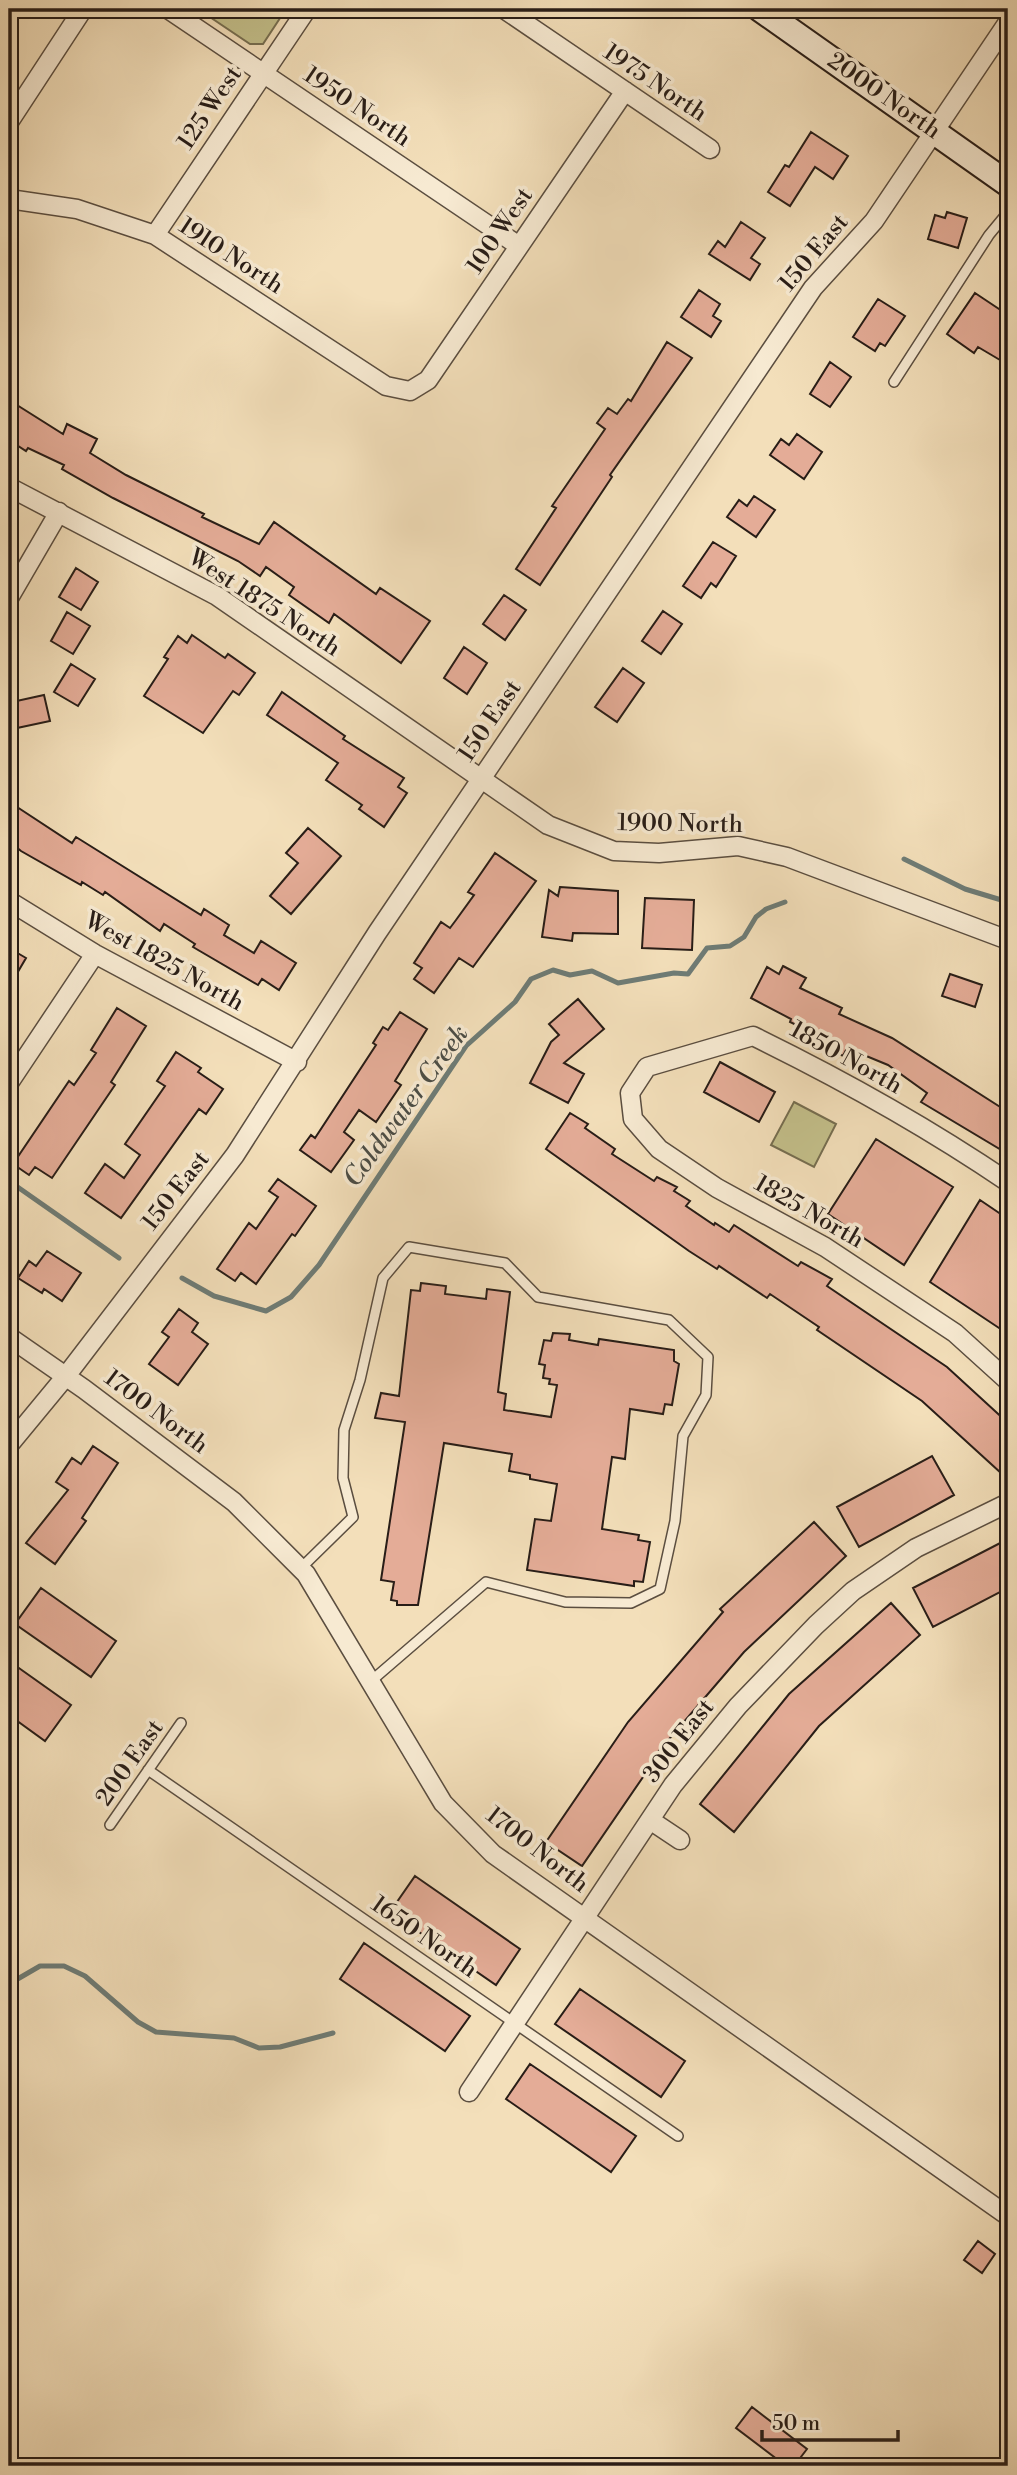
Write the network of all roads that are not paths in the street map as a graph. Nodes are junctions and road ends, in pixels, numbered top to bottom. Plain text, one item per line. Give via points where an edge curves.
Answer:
1 (83, 9) edge
2 (168, 9) edge
3 (307, 9) edge
4 (503, 9) edge
5 (760, 9) edge
6 (1008, 22) edge
7 (263, 73) junction
8 (625, 91) junction
9 (9, 122) edge
10 (934, 132) junction
11 (710, 149) dead end
12 (1008, 184) edge
13 (9, 199) edge
14 (1008, 212) edge
15 (155, 236) junction
16 (519, 247) junction
17 (894, 382) dead end
18 (410, 391) joint
19 (9, 487) edge
20 (59, 512) junction
21 (9, 598) edge
22 (481, 779) junction
23 (9, 901) edge
24 (1008, 940) edge
25 (95, 954) junction
26 (297, 1062) junction
27 (647, 1067) joint
28 (9, 1083) edge
29 (1008, 1182) edge
30 (9, 1338) edge
31 (66, 1376) junction
32 (1008, 1381) edge
33 (9, 1445) edge
34 (1008, 1503) edge
35 (300, 1569) junction
36 (370, 1682) junction
37 (181, 1723) dead end
38 (148, 1770) junction
39 (650, 1820) junction
40 (110, 1825) dead end
41 (680, 1840) dead end
42 (585, 1919) junction
43 (515, 2024) junction
44 (469, 2092) dead end
45 (678, 2136) dead end
46 (1008, 2216) edge

1 - 9 street
2 - 7 street, 1950 North
3 - 7 street, 125 West
4 - 8 street, 1975 North
5 - 10 street, 2000 North
6 - 10 street, 150 East
7 - 15 street, 125 West
7 - 16 street, 1950 North
8 - 11 street, 1975 North
8 - 16 street, 100 West
10 - 12 street, 2000 North
10 - 22 street, 150 East via 874,221 813,288
13 - 15 street, 1910 North via 77,209
14 - 17 lane
15 - 18 street, 1910 North via 386,386
16 - 18 street, 100 West via 428,380
19 - 20 street, West 1875 North
20 - 21 street
20 - 22 street, West 1875 North via 217,596
22 - 24 street, 1900 North via 548,825 614,851 659,853 738,846 787,856
22 - 26 street, 150 East
23 - 25 street, West 1825 North
25 - 26 street, West 1825 North
25 - 28 street
26 - 31 street, 150 East via 235,1155
27 - 29 street, 1850 North via 753,1037 949,1143
27 - 32 street, 1825 North via 630,1093 633,1119 659,1149 717,1188 825,1247 933,1318
30 - 31 street, 1700 North
31 - 33 street, 150 East
31 - 35 street, 1700 North via 234,1502
34 - 39 street, 300 East via 916,1548 853,1591 737,1706
35 - 36 street, 1700 North
35 - 36 lane via 354,1517 343,1478 344,1430 383,1278 409,1247 505,1264 538,1297 669,1320 708,1357 706,1395 682,1437 675,1521 660,1589 631,1603 565,1602 486,1582
36 - 42 street, 1700 North via 443,1803 493,1854
37 - 38 lane, 200 East
38 - 40 lane, 200 East
38 - 43 lane, 1650 North
39 - 41 street
39 - 42 street, 300 East
42 - 43 street, 300 East
42 - 46 street, 1700 North
43 - 44 street, 300 East
43 - 45 lane, 1650 North

